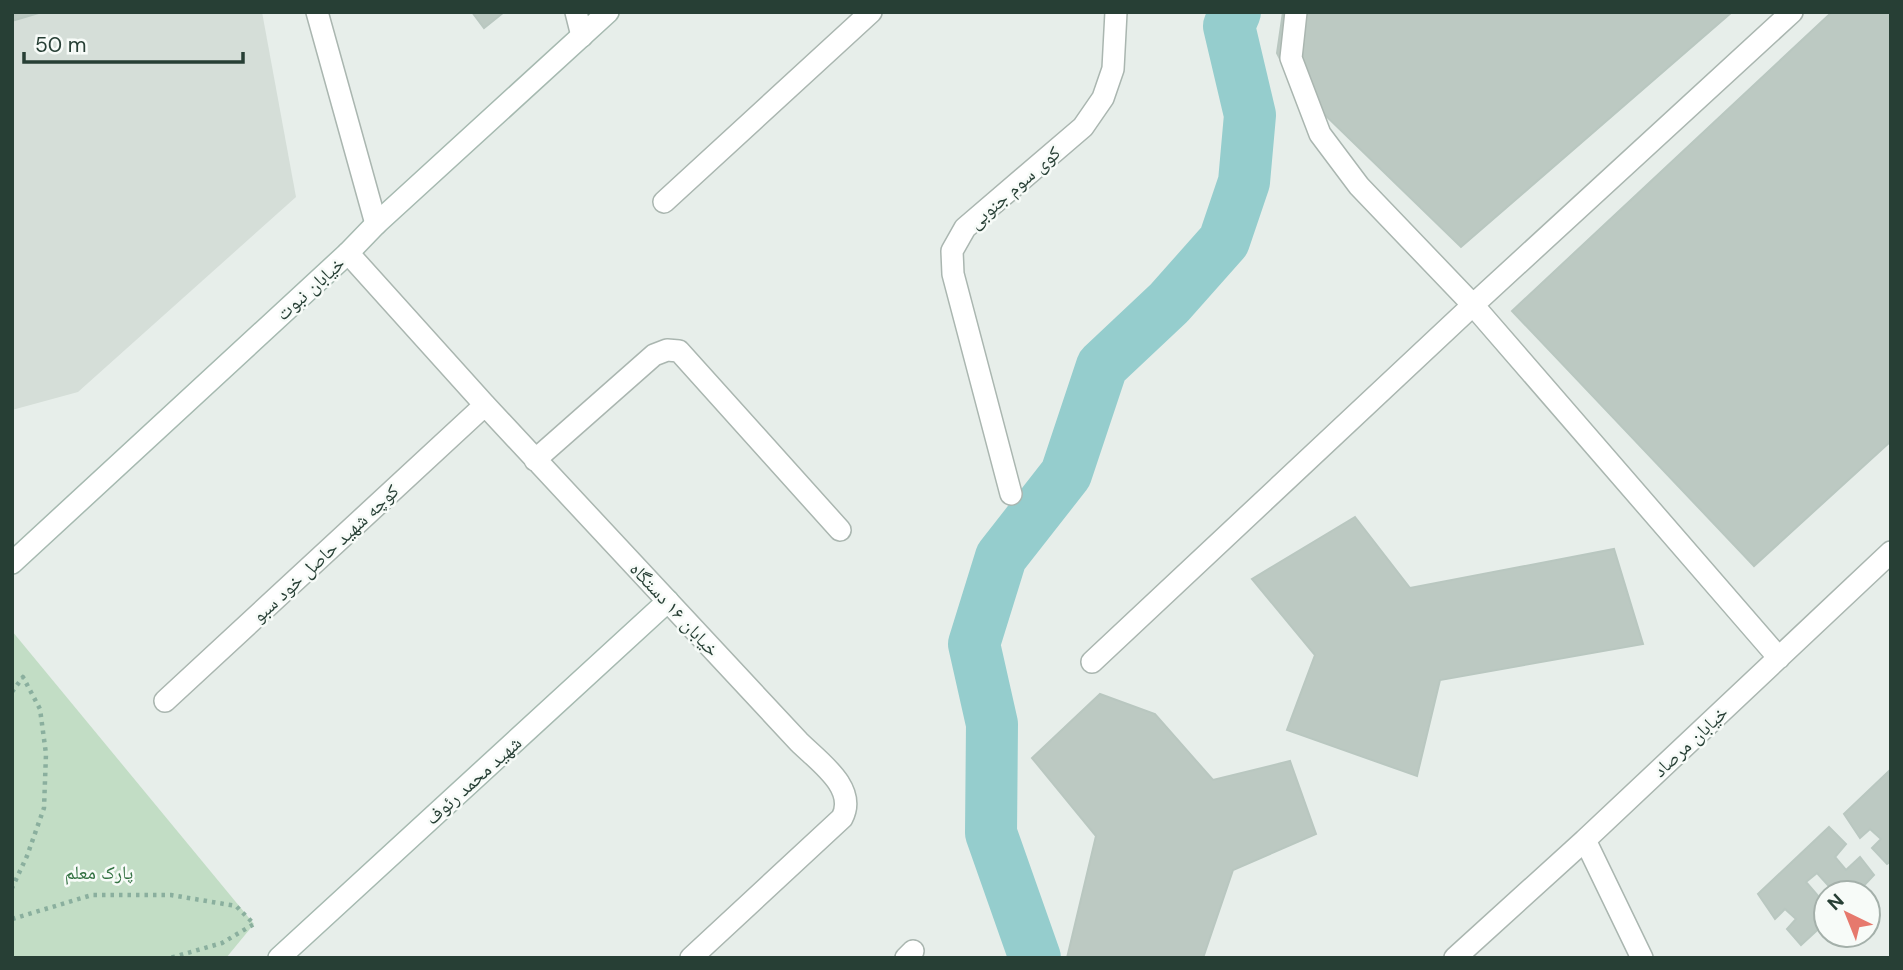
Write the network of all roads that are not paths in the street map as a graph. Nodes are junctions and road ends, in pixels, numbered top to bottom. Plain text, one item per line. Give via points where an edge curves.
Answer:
1 (317, 12) edge
2 (576, 12) edge
3 (608, 12) edge
4 (871, 12) edge
5 (1116, 12) edge
6 (1297, 12) edge
7 (1792, 12) edge
8 (582, 36) junction
9 (664, 202) dead end
10 (376, 224) junction
11 (348, 254) junction
12 (1473, 305) junction
13 (485, 405) junction
14 (535, 460) junction
15 (1011, 494) dead end
16 (840, 530) dead end
17 (1891, 552) edge
18 (12, 563) edge
19 (668, 601) junction
20 (1779, 657) junction
21 (1092, 662) dead end
22 (164, 701) dead end
23 (1585, 840) junction
24 (279, 958) edge
25 (691, 958) edge
26 (1455, 958) edge
27 (1642, 958) edge

1 - 10 street
2 - 8 street
3 - 8 street, خیابان نبوت
4 - 9 street
5 - 15 street, کوی سوم جنوبی via 1113,69 1103,99 1083,127 965,228 952,251 953,274
6 - 12 street via 1291,58 1320,134 1359,186
7 - 12 street
8 - 10 street, خیابان نبوت
10 - 11 street, خیابان نبوت
11 - 13 street, خیابان ۱۶ دستگاه
11 - 18 street, خیابان نبوت
12 - 20 street
12 - 21 street
13 - 14 street, خیابان ۱۶ دستگاه
13 - 22 street, کوچه شهید حاصل خود سبو
14 - 16 street via 654,355 679,351
14 - 19 street, خیابان ۱۶ دستگاه
17 - 20 street, خیابان مرصاد
19 - 24 street, شهید محمد رئوف
19 - 25 street, خیابان ۱۶ دستگاه via 833,775 847,804 842,818
20 - 23 street, خیابان مرصاد
23 - 26 street, خیابان مرصاد
23 - 27 street

